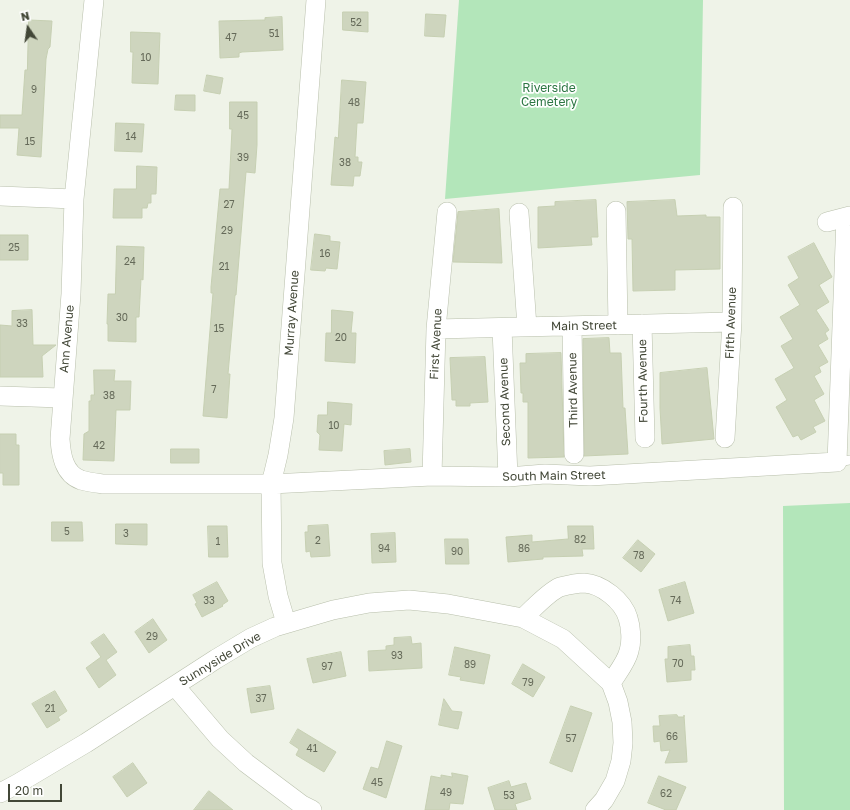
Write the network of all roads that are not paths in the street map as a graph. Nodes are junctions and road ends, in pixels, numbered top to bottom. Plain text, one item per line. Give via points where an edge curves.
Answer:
1 (94, 0) edge
2 (316, 0) edge
3 (0, 196) edge
4 (74, 199) junction
5 (733, 207) dead end
6 (616, 211) dead end
7 (447, 212) dead end
8 (519, 213) dead end
9 (848, 217) edge
10 (827, 222) dead end
11 (732, 322) junction
12 (642, 324) junction
13 (618, 325) junction
14 (572, 326) junction
15 (527, 327) junction
16 (502, 328) junction
17 (436, 329) junction
18 (0, 396) edge
19 (62, 398) junction
20 (645, 438) dead end
21 (725, 438) dead end
22 (574, 454) dead end
23 (844, 461) edge
24 (432, 476) junction
25 (508, 477) junction
26 (271, 484) junction
27 (523, 618) junction
28 (286, 623) junction
29 (611, 683) junction
30 (175, 686) junction
31 (0, 792) edge
32 (312, 810) edge
33 (596, 810) edge

1 - 4 street, Ann Avenue
2 - 26 street, Murray Avenue via 284,418
3 - 4 street
4 - 19 street, Ann Avenue via 71,294
5 - 11 street, Fifth Avenue
6 - 13 street
7 - 17 street, First Avenue
8 - 15 street
9 - 10 street
9 - 23 street
11 - 12 street, Main Street
11 - 21 street, Fifth Avenue
12 - 13 street, Main Street
12 - 20 street, Fourth Avenue
13 - 14 street, Main Street
14 - 15 street, Main Street
14 - 22 street, Third Avenue
15 - 16 street, Main Street
16 - 17 street, Main Street
16 - 25 street, Second Avenue
17 - 24 street, First Avenue
18 - 19 street
19 - 26 street, Ann Avenue via 61,455 68,471 80,479 103,484
23 - 25 street, South Main Street via 590,476 545,474
24 - 25 street, South Main Street
24 - 26 street, South Main Street
26 - 28 street, Murray Avenue via 272,563
27 - 28 street, Sunnyside Drive via 448,604 409,600 369,603
27 - 29 street, Sunnyside Drive via 563,639
27 - 29 street via 559,588 571,584 585,583 609,593 621,604 628,618 630,634 629,651
28 - 30 street, Sunnyside Drive via 251,638
29 - 33 street, Sunnyside Drive via 622,722 621,761 615,781
30 - 31 street, Sunnyside Drive via 86,743
30 - 32 street, Sunnyside Drive via 220,739 246,763

